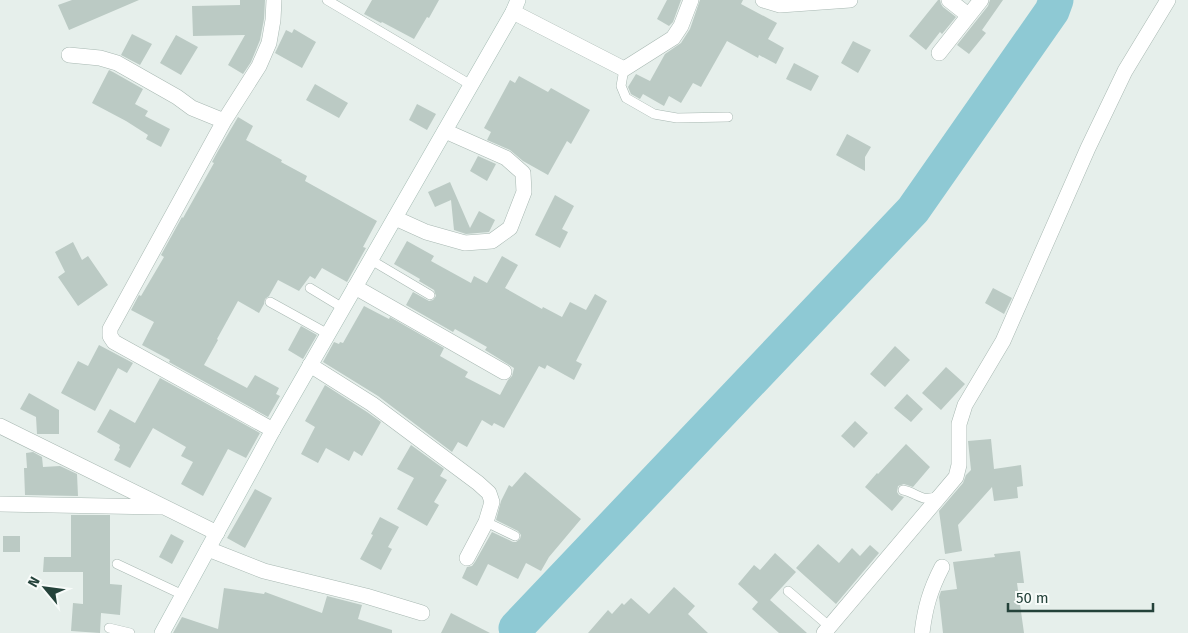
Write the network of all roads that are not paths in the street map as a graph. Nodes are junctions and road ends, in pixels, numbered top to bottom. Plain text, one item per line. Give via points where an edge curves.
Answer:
1 (274, 0) edge
2 (327, 0) edge
3 (691, 0) edge
4 (763, 0) edge
5 (850, 0) edge
6 (949, 0) edge
7 (981, 0) edge
8 (1168, 0) edge
9 (515, 6) edge
10 (968, 15) junction
11 (940, 53) dead end
12 (69, 55) dead end
13 (624, 69) junction
14 (471, 85) junction
15 (728, 116) dead end
16 (224, 121) junction
17 (445, 131) junction
18 (395, 218) junction
19 (371, 260) junction
20 (310, 288) dead end
21 (355, 288) junction
22 (430, 296) dead end
23 (270, 302) dead end
24 (343, 308) junction
25 (328, 334) junction
26 (310, 365) junction
27 (504, 372) dead end
28 (0, 426) edge
29 (273, 430) junction
30 (903, 490) dead end
31 (942, 494) junction
32 (0, 504) edge
33 (162, 507) junction
34 (486, 522) junction
35 (217, 533) junction
36 (515, 536) dead end
37 (208, 549) junction
38 (467, 558) dead end
39 (117, 564) dead end
40 (942, 567) dead end
41 (788, 591) dead end
42 (183, 595) junction
43 (422, 612) dead end
44 (108, 628) dead end
45 (830, 631) edge
46 (130, 633) edge
47 (162, 633) edge
48 (922, 633) edge

1 - 16 street via 269,43 259,66
2 - 14 lane
3 - 13 street via 673,38
4 - 5 street via 780,5
6 - 10 street
7 - 10 street
8 - 31 street via 1125,71 1003,341 964,405 959,424 959,465 956,477
9 - 13 street
9 - 14 street
10 - 11 street
12 - 16 street via 117,63 192,108
13 - 15 lane via 621,86 626,98 654,114 677,118
14 - 17 street
16 - 29 street via 110,328 110,336 114,342
17 - 18 street
17 - 18 street via 506,158 523,173 524,192 510,228 492,241 464,243 426,232
18 - 19 street
19 - 21 street
19 - 22 lane
20 - 24 lane
21 - 24 street
21 - 27 street
23 - 25 lane
24 - 25 street
25 - 26 street
26 - 29 street
26 - 34 street via 372,404 489,492 492,502
28 - 33 street
29 - 35 street
30 - 31 lane via 926,499
31 - 45 street
32 - 33 street
33 - 35 street
34 - 36 lane
34 - 38 street
35 - 37 street
37 - 42 street
37 - 43 street via 264,571
39 - 42 lane
40 - 48 street via 929,595
41 - 45 lane
42 - 47 street
44 - 46 lane

